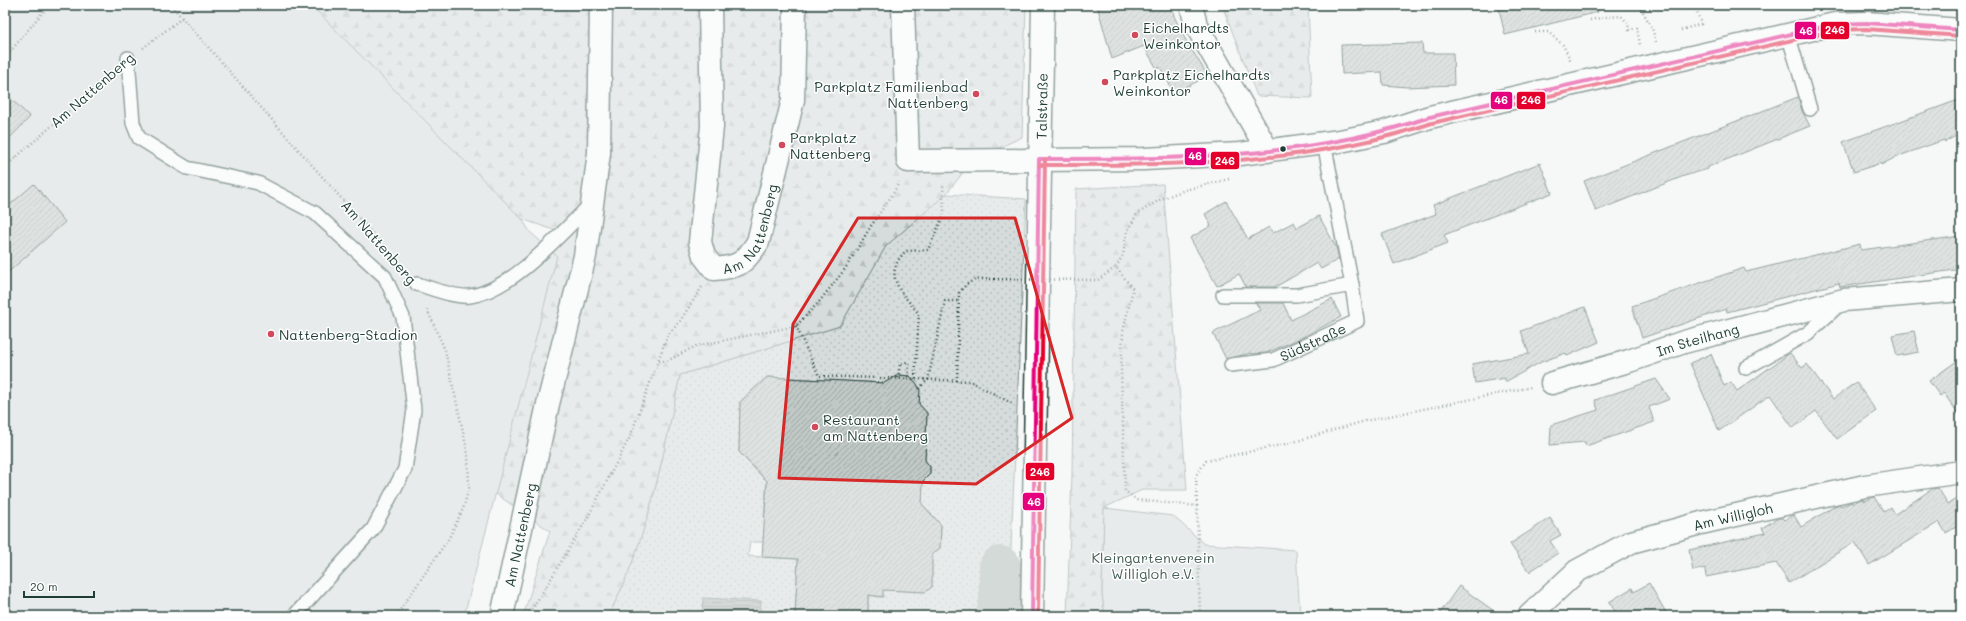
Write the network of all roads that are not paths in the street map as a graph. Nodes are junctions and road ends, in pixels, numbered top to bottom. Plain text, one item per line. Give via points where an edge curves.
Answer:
1 (601, 5) edge
2 (710, 5) edge
3 (795, 5) edge
4 (903, 5) edge
5 (1044, 5) edge
6 (1192, 5) edge
7 (1961, 30) edge
8 (1788, 34) junction
9 (128, 58) road end
10 (1810, 109) dead end
11 (1324, 143) junction
12 (1268, 151) junction
13 (1039, 159) junction
14 (593, 202) junction
15 (416, 284) road end
16 (1352, 285) junction
17 (1961, 290) edge
18 (1223, 295) dead end
19 (1844, 300) junction
20 (1231, 365) dead end
21 (1746, 368) dead end
22 (1552, 383) road end
23 (1961, 472) edge
24 (294, 616) edge
25 (502, 616) edge
26 (1032, 616) edge
27 (1528, 616) edge

1 - 14 street, Am Nattenberg via 598,153
2 - 3 street, Am Nattenberg via 712,127 700,242 704,256 714,269 728,268 747,260 758,242 793,100
4 - 13 street via 908,161
5 - 13 street, Talstraße
6 - 12 street via 1196,25
7 - 8 street via 1866,23 1834,24
8 - 10 lane
8 - 11 street via 1430,117 1384,132
9 - 24 lane via 133,123 139,138 187,168 258,183 315,213 386,277 403,317 414,410 405,469 373,529
11 - 12 street
11 - 16 lane, Südstraße
12 - 13 street via 1144,159
13 - 26 street, Talstraße
14 - 15 lane via 516,275 494,288 469,296
14 - 25 street, Am Nattenberg via 585,256 548,404
16 - 18 lane via 1297,296
16 - 20 lane, Südstraße via 1357,321 1273,360
17 - 19 street, Im Steilhang
19 - 21 lane via 1808,333
19 - 22 street, Im Steilhang via 1684,342
23 - 27 street, Am Willigloh via 1865,486 1701,522 1631,542 1577,571

